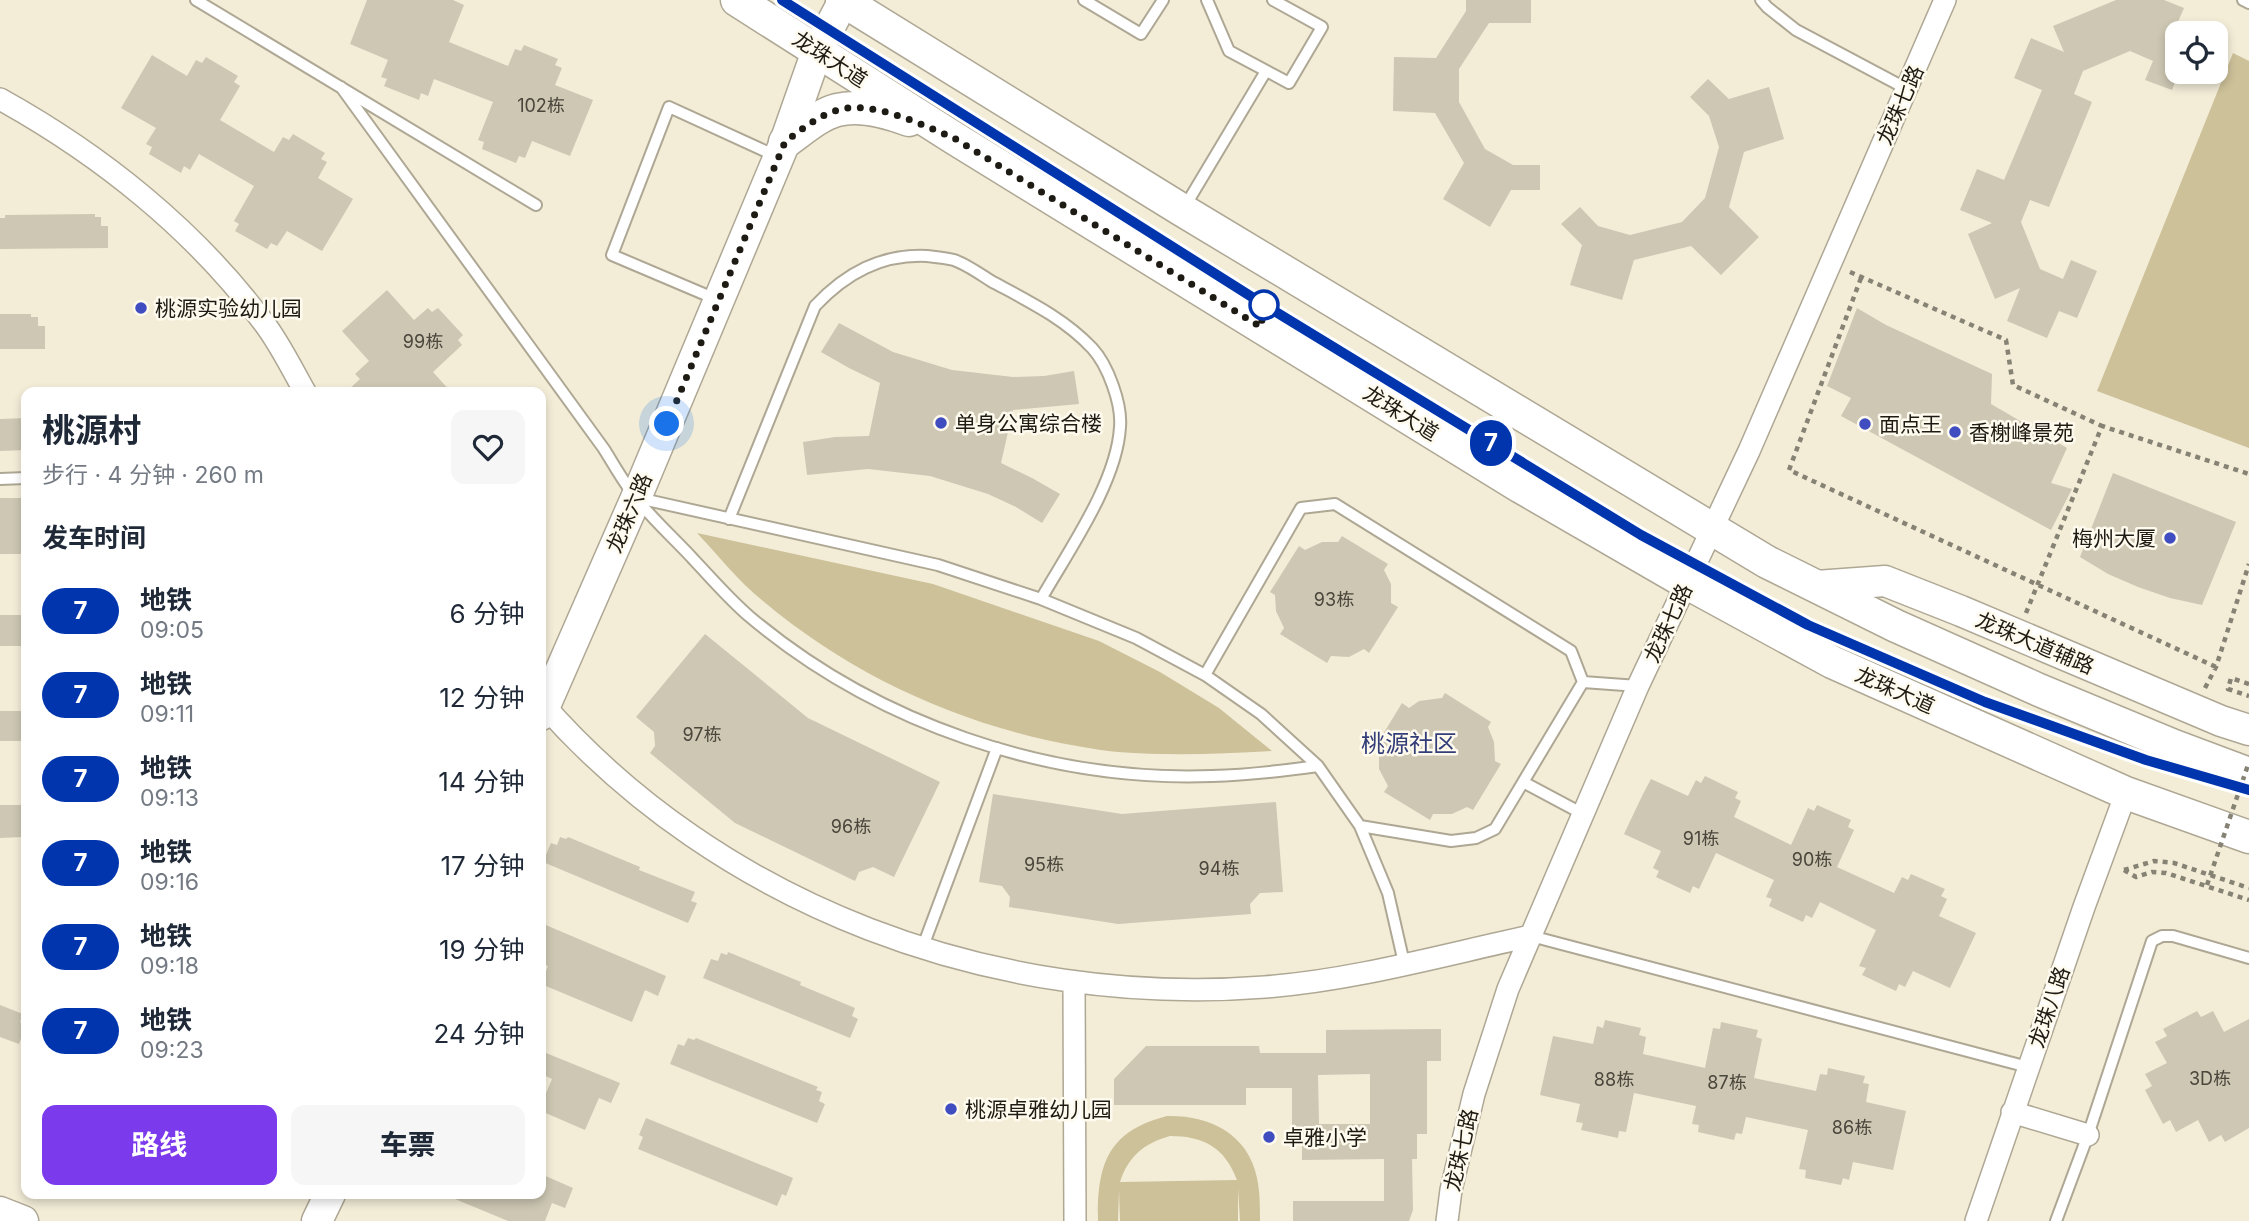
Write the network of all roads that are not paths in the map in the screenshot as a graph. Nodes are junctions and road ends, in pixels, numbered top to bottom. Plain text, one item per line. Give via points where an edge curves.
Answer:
1 (196, 0) edge
2 (737, 0) edge
3 (843, 0) edge
4 (1084, 0) edge
5 (1163, 0) edge
6 (1207, 0) edge
7 (1273, 0) edge
8 (1761, 0) edge
9 (1945, 0) edge
10 (2243, 0) edge
11 (2249, 3) edge
12 (817, 51) junction
13 (1266, 71) junction
14 (341, 87) junction
15 (1907, 89) junction
16 (0, 99) edge
17 (954, 138) junction
18 (782, 149) junction
19 (536, 205) dead end
20 (1182, 211) junction
21 (719, 300) junction
22 (302, 387) edge
23 (21, 478) edge
24 (0, 479) edge
25 (636, 498) junction
26 (729, 519) junction
27 (1712, 530) junction
28 (1687, 583) junction
29 (1816, 586) junction
30 (1041, 599) junction
31 (1205, 675) junction
32 (1583, 682) junction
33 (1638, 686) junction
34 (546, 698) edge
35 (546, 711) edge
36 (2249, 730) edge
37 (997, 748) junction
38 (1318, 766) junction
39 (2249, 774) edge
40 (1523, 782) junction
41 (2126, 793) junction
42 (1583, 814) junction
43 (1360, 826) junction
44 (2248, 837) edge
45 (1531, 936) junction
46 (922, 949) junction
47 (2249, 958) edge
48 (1404, 963) junction
49 (1074, 982) junction
50 (2028, 1067) junction
51 (2012, 1112) junction
52 (2088, 1135) junction
53 (328, 1199) edge
54 (0, 1212) edge
55 (23, 1221) edge
56 (317, 1221) edge
57 (1075, 1221) edge
58 (1447, 1221) edge
59 (1976, 1221) edge
60 (2056, 1221) edge

1 - 14 lane
2 - 12 main road, 龙珠大道
3 - 12 street, 龙珠六路
3 - 20 main road
4 - 5 lane via 1140,34
6 - 13 lane via 1229,51
7 - 13 lane via 1322,27 1289,83
8 - 15 lane via 1796,30
9 - 15 street, 龙珠七路
10 - 11 lane
12 - 17 main road, 龙珠大道
12 - 18 street, 龙珠六路
13 - 20 lane
14 - 19 lane
14 - 25 lane
15 - 27 street, 龙珠七路
16 - 22 street via 117,175 187,236 266,324
17 - 18 main road via 905,118 861,108 837,110 815,120
17 - 28 main road, 龙珠大道 via 1521,487
18 - 21 street, 龙珠六路
18 - 21 lane via 669,107 612,256
20 - 27 main road
21 - 25 street, 龙珠六路
23 - 24 lane
25 - 26 lane
25 - 34 street, 龙珠六路
25 - 37 lane via 747,616 792,650 891,708
26 - 30 lane via 938,565
26 - 30 lane via 815,306 860,269 894,258 927,256 956,261 1062,320 1094,350 1114,387 1121,424 1116,456 1105,486
27 - 28 street, 龙珠七路
27 - 29 main road
28 - 33 street, 龙珠七路
28 - 41 main road, 龙珠大道 via 1832,662
29 - 36 street, 龙珠大道辅路 via 1885,582
29 - 39 main road via 2039,690
30 - 31 lane via 1136,638
31 - 32 lane via 1301,508 1335,504 1571,651
31 - 38 lane via 1261,714
32 - 33 lane
32 - 40 lane
33 - 42 street, 龙珠七路
35 - 46 street via 618,777 718,852 796,897
37 - 38 lane via 1076,766 1156,776 1224,776
37 - 46 lane
38 - 43 lane
40 - 42 lane
40 - 43 lane via 1494,829 1476,838 1451,841
41 - 44 main road, 龙珠大道
41 - 50 street, 龙珠八路
42 - 45 street, 龙珠七路
43 - 48 lane via 1388,893
45 - 48 street
45 - 50 lane
45 - 58 street, 龙珠七路 via 1508,989 1474,1094
46 - 49 street
47 - 52 lane via 2173,936 2152,941
48 - 49 street via 1314,981 1223,990 1131,989
49 - 57 street
50 - 51 street, 龙珠八路
51 - 52 street
51 - 59 street, 龙珠八路
52 - 60 lane
53 - 56 street
54 - 55 street

